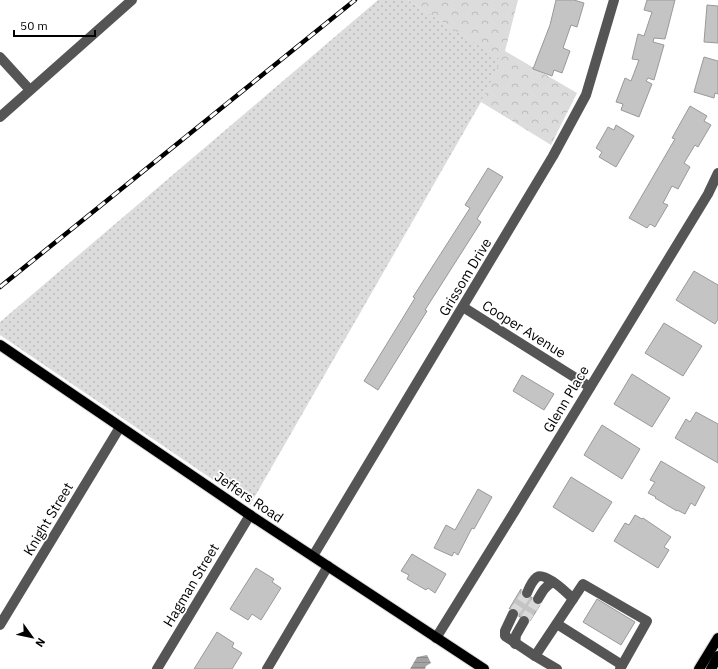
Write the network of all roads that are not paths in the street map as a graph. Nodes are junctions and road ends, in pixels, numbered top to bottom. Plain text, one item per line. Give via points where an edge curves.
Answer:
1 (132, 0) edge
2 (614, 0) edge
3 (0, 57) edge
4 (30, 90) junction
5 (0, 117) edge
6 (718, 173) edge
7 (463, 307) junction
8 (0, 345) edge
9 (590, 387) junction
10 (120, 427) junction
11 (250, 515) junction
12 (314, 556) junction
13 (328, 566) junction
14 (553, 582) junction
15 (527, 593) tunnel mouth
16 (538, 599) tunnel mouth
17 (574, 599) junction
18 (513, 614) tunnel mouth
19 (524, 621) tunnel mouth
20 (0, 624) edge
21 (557, 624) junction
22 (436, 638) junction
23 (718, 638) edge
24 (515, 644) junction
25 (535, 656) junction
26 (718, 656) edge
27 (621, 667) edge
28 (552, 668) edge
29 (157, 669) edge
30 (267, 669) edge
31 (484, 669) edge
32 (699, 669) edge
33 (712, 669) edge

1 - 4 street
2 - 7 street, Grissom Drive via 586,95 553,156
3 - 4 street
4 - 5 street
6 - 9 street, Glenn Place via 708,194
7 - 9 street, Cooper Avenue
7 - 12 street, Grissom Drive
8 - 10 main road, Jeffers Road
9 - 22 street, Glenn Place
10 - 11 main road, Jeffers Road
10 - 20 street, Knight Street
11 - 12 main road, Jeffers Road
11 - 29 street, Hagman Street
12 - 13 main road, Jeffers Road
13 - 22 main road, Jeffers Road
13 - 30 street
14 - 15 street via 542,576 538,577
14 - 16 street via 544,589
14 - 17 street
17 - 21 street
17 - 27 street via 583,584 647,621
18 - 24 street via 505,636
19 - 24 street via 516,635
21 - 25 street
21 - 27 street
22 - 31 main road, Jeffers Road
23 - 32 main road
24 - 25 street
25 - 28 street
26 - 33 main road

